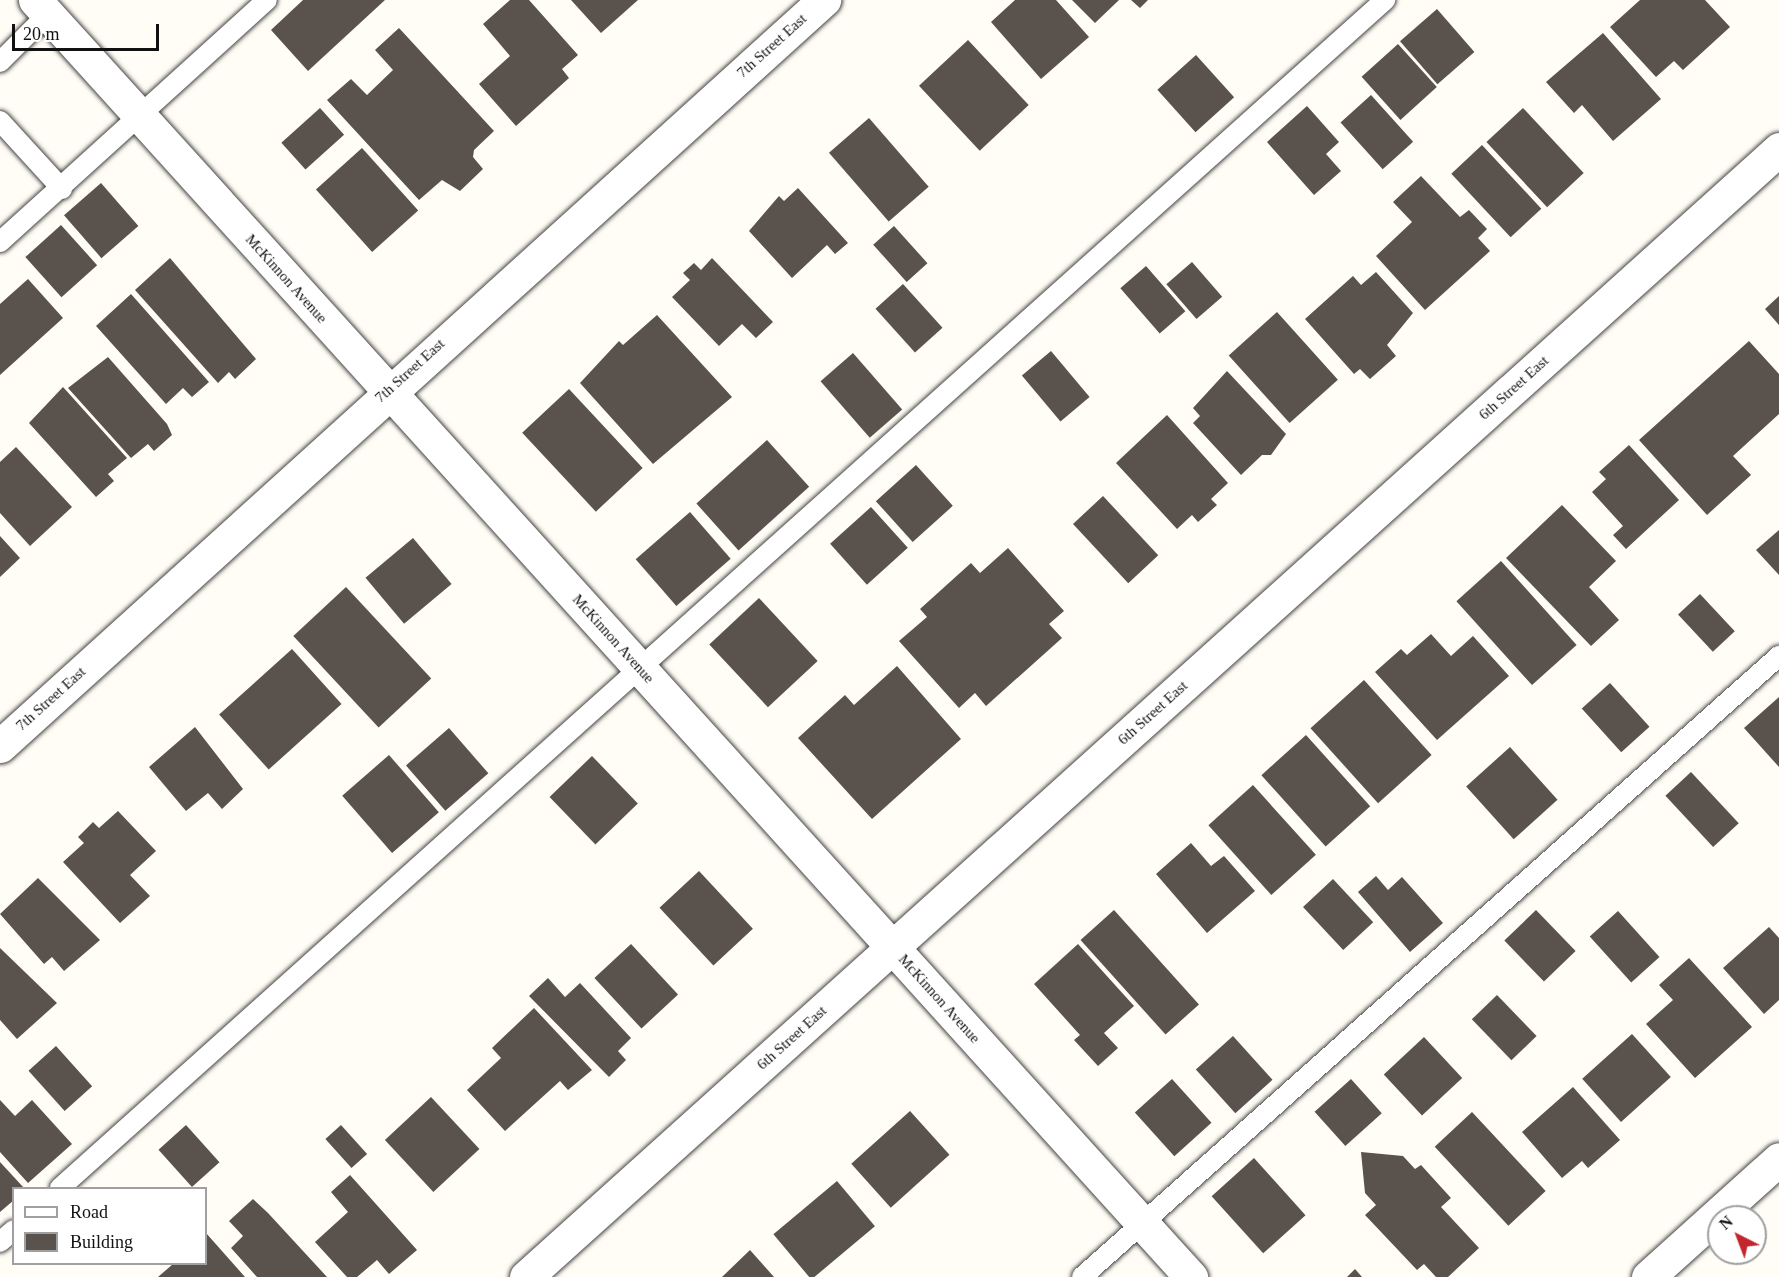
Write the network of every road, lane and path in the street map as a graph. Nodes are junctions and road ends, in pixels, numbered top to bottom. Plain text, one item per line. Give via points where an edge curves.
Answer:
1 (267, 0) edge
2 (824, 0) edge
3 (1385, 0) edge
4 (41, 7) edge
5 (0, 62) edge
6 (141, 118) junction
7 (0, 121) edge
8 (1779, 148) edge
9 (62, 189) junction
10 (0, 242) edge
11 (388, 391) junction
12 (1779, 656) edge
13 (641, 670) junction
14 (0, 746) edge
15 (893, 948) junction
16 (1779, 1159) edge
17 (61, 1187) edge
18 (1142, 1223) junction
19 (12, 1232) edge
20 (0, 1242) edge
21 (526, 1277) edge
22 (1082, 1277) edge
23 (1191, 1277) edge
24 (1648, 1277) edge

1 - 6 lane
2 - 11 street, 7th Street East
3 - 13 lane
4 - 5 lane
4 - 6 street, McKinnon Avenue
6 - 9 lane
6 - 11 street, McKinnon Avenue
7 - 9 lane
8 - 15 street, 6th Street East
9 - 10 lane
11 - 13 street, McKinnon Avenue
11 - 14 street, 7th Street East
12 - 18 lane
13 - 15 street, McKinnon Avenue
13 - 17 lane
15 - 18 street, McKinnon Avenue
15 - 21 street, 6th Street East
16 - 24 street
18 - 22 lane
18 - 23 street, McKinnon Avenue
19 - 20 lane

